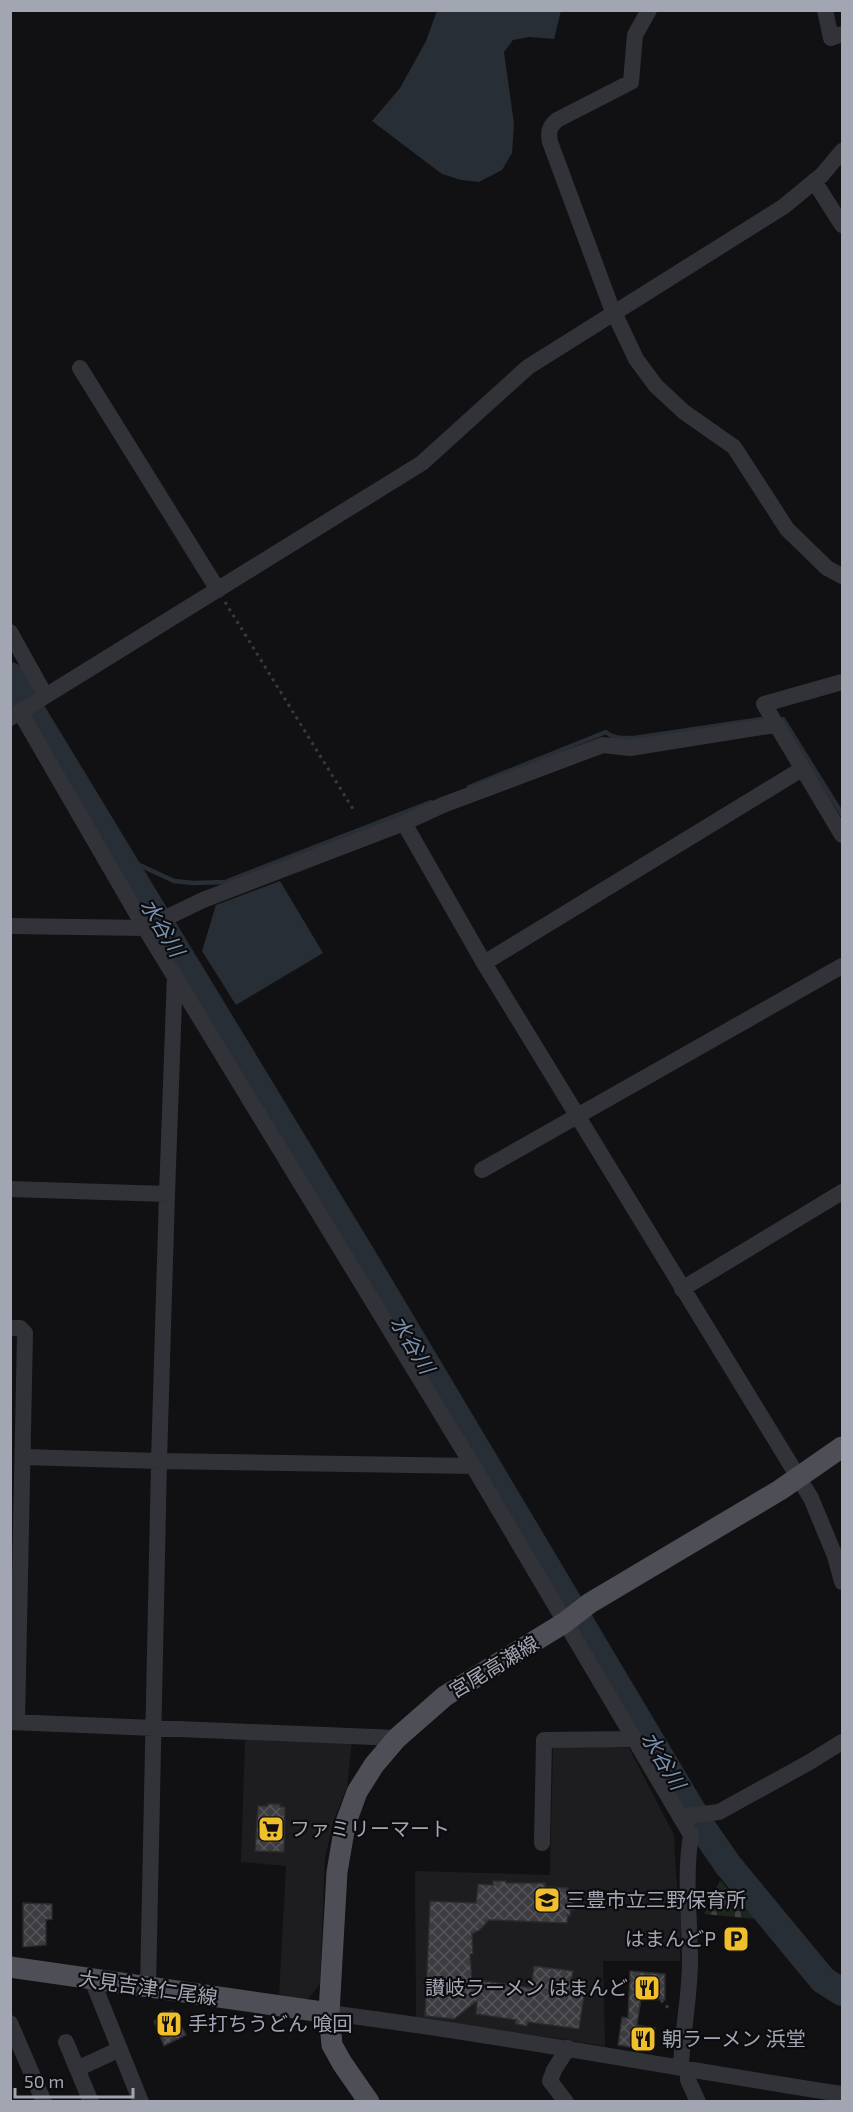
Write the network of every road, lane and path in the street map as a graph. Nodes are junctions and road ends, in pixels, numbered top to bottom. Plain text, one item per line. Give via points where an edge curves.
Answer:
1 (649, 10) edge
2 (825, 10) edge
3 (843, 34) edge
4 (843, 150) edge
5 (814, 181) junction
6 (843, 225) edge
7 (614, 313) junction
8 (80, 368) dead end
9 (843, 576) edge
10 (218, 590) junction
11 (10, 632) edge
12 (843, 682) edge
13 (42, 697) junction
14 (18, 713) edge
15 (775, 725) junction
16 (802, 770) junction
17 (353, 809) dead end
18 (405, 823) junction
19 (843, 835) edge
20 (155, 923) junction
21 (10, 926) edge
22 (484, 963) junction
23 (843, 966) edge
24 (175, 974) junction
25 (576, 1116) junction
26 (482, 1170) dead end
27 (10, 1189) edge
28 (843, 1192) edge
29 (167, 1194) junction
30 (682, 1289) junction
31 (10, 1328) edge
32 (843, 1448) edge
33 (23, 1457) junction
34 (159, 1461) junction
35 (473, 1466) junction
36 (798, 1477) junction
37 (843, 1582) edge
38 (565, 1623) junction
39 (14, 1722) edge
40 (154, 1727) junction
41 (397, 1738) junction
42 (634, 1739) junction
43 (843, 1742) edge
44 (681, 1817) junction
45 (542, 1842) dead end
46 (10, 1967) edge
47 (92, 1980) junction
48 (148, 1988) junction
49 (661, 2000) dead end
50 (329, 2013) junction
51 (671, 2016) dead end
52 (10, 2023) edge
53 (66, 2042) dead end
54 (568, 2048) junction
55 (120, 2049) junction
56 (77, 2069) junction
57 (684, 2069) junction
58 (843, 2094) edge
59 (44, 2102) edge
60 (91, 2102) edge
61 (141, 2102) edge
62 (369, 2102) edge
63 (566, 2102) edge
64 (698, 2102) edge

1 - 7 street via 635,35 631,82 557,120 549,132
2 - 3 street via 831,38
4 - 5 street
5 - 6 street
5 - 7 street via 783,207
7 - 9 street via 636,358 656,386 684,412 734,447 787,529 827,568
7 - 10 street via 528,367 422,463
8 - 10 street
10 - 13 street
10 - 17 path
11 - 13 street
12 - 15 street via 764,704
13 - 14 street
14 - 20 street
15 - 16 street
15 - 18 street via 630,748 603,745
16 - 19 street
16 - 22 street
18 - 20 street via 203,900
18 - 22 street
20 - 21 street
20 - 24 street
22 - 25 street
23 - 25 street
24 - 29 street
24 - 35 street
25 - 26 street
25 - 30 street
27 - 29 street
28 - 30 street
29 - 34 street
30 - 36 street
31 - 33 street via 20,1328 25,1334
32 - 36 main road, 宮尾高瀬線
33 - 34 street
33 - 39 street
34 - 35 street
34 - 40 street
35 - 38 street
36 - 37 street via 811,1498
36 - 38 main road, 宮尾高瀬線 via 590,1603
38 - 41 main road, 宮尾高瀬線 via 445,1696
38 - 42 street
39 - 40 street
40 - 41 street
40 - 48 street
41 - 50 main road, 宮尾高瀬線 via 357,1792 345,1825 337,1872
42 - 44 street
42 - 45 street via 544,1740
43 - 44 street via 719,1812
44 - 57 street via 691,1835
46 - 47 main road, 大見吉津仁尾線
47 - 48 main road, 大見吉津仁尾線
47 - 55 street
48 - 50 main road, 大見吉津仁尾線
49 - 51 path
50 - 54 street
50 - 62 main road via 332,2045
52 - 59 street
53 - 56 street
54 - 57 street
54 - 63 street via 550,2080
55 - 56 street
55 - 61 street
56 - 60 street
57 - 58 street
57 - 64 street

